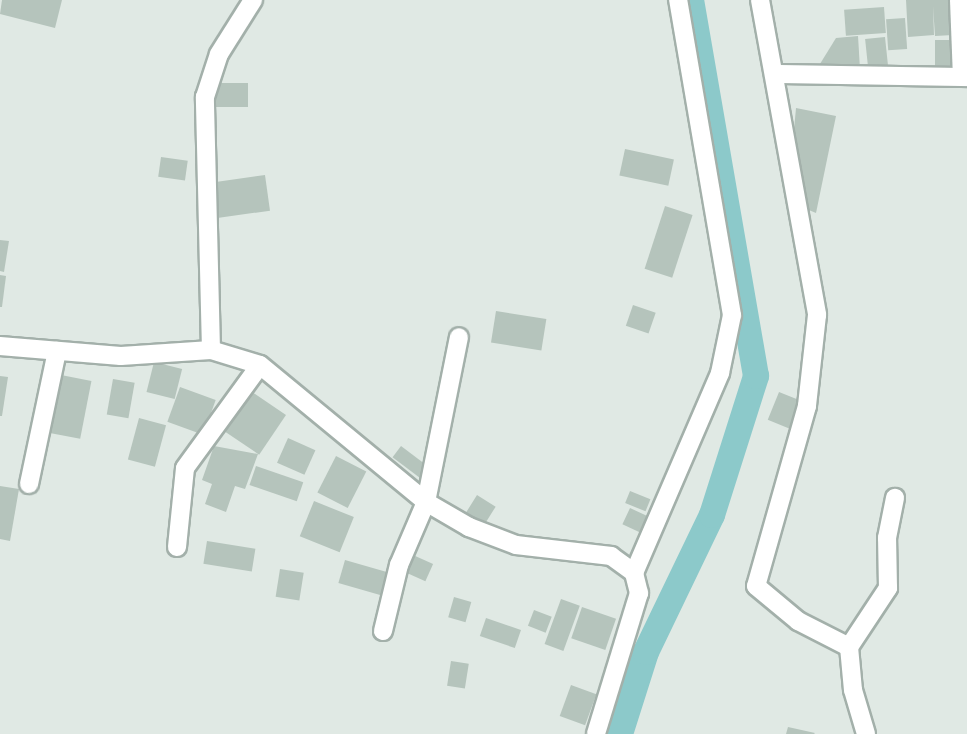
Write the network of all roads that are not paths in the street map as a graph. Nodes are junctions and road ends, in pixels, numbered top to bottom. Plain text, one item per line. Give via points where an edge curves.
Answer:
1 (253, 0) edge
2 (678, 0) edge
3 (760, 0) edge
4 (959, 0) edge
5 (774, 74) junction
6 (964, 77) edge
7 (459, 337) dead end
8 (0, 346) edge
9 (211, 350) junction
10 (57, 351) junction
11 (261, 365) junction
12 (30, 484) dead end
13 (896, 498) dead end
14 (426, 501) junction
15 (177, 547) dead end
16 (634, 573) junction
17 (384, 631) dead end
18 (849, 647) junction
19 (597, 734) edge
20 (866, 734) edge

1 - 9 street via 219,54 205,97
2 - 16 street via 732,315 720,373
3 - 5 street
4 - 6 street
5 - 6 street
5 - 18 street via 814,279 816,345 807,406 756,586 798,621
7 - 14 street
8 - 10 street
9 - 10 street via 121,356
9 - 11 street
10 - 12 street
11 - 14 street
11 - 15 street via 185,468
13 - 18 street via 886,546 888,588
14 - 16 street via 469,527 516,545 594,551
14 - 17 street via 399,565
16 - 19 street via 637,612
18 - 20 street

